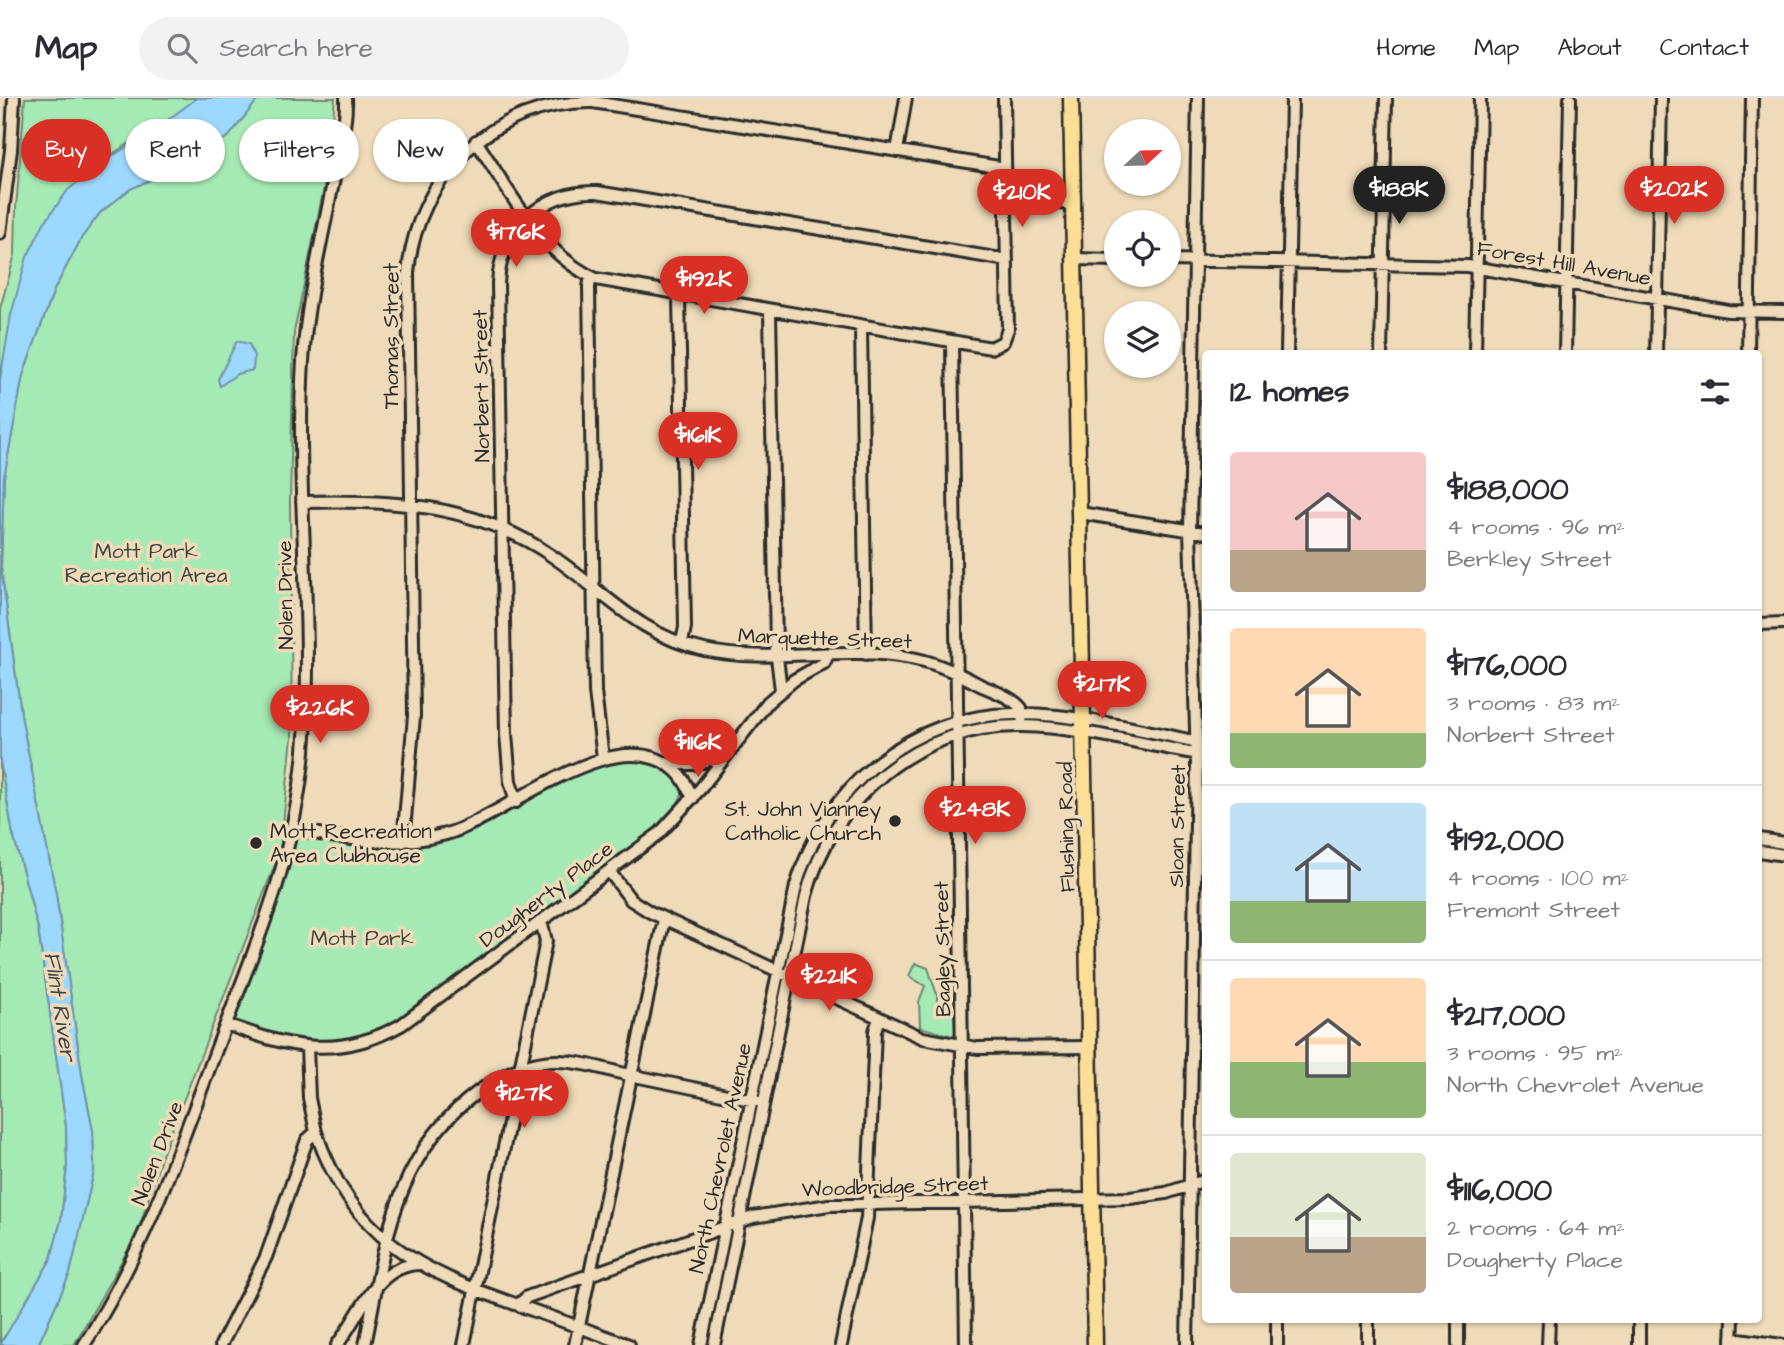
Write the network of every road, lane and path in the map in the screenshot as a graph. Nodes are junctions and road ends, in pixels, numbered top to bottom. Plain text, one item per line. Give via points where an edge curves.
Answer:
1 (14, 98) edge
2 (346, 98) edge
3 (906, 98) edge
4 (1004, 98) edge
5 (1071, 98) edge
6 (1198, 98) edge
7 (1292, 98) edge
8 (1386, 98) edge
9 (1480, 98) edge
10 (1570, 98) edge
11 (1661, 98) edge
12 (1752, 98) edge
13 (599, 100) edge
14 (476, 141) junction
15 (897, 151) junction
16 (1005, 168) junction
17 (1073, 203) junction
18 (1006, 204) junction
19 (527, 216) junction
20 (0, 233) edge
21 (1074, 259) junction
22 (1007, 260) junction
23 (1104, 260) edge
24 (1181, 260) edge
25 (1195, 261) junction
26 (1289, 263) junction
27 (1383, 264) junction
28 (1477, 268) junction
29 (591, 277) junction
30 (1567, 283) junction
31 (680, 296) junction
32 (1657, 299) junction
33 (770, 311) junction
34 (1749, 312) junction
35 (1784, 312) edge
36 (861, 327) junction
37 (952, 342) junction
38 (1287, 350) edge
39 (1381, 350) edge
40 (1475, 350) edge
41 (1565, 350) edge
42 (1656, 350) edge
43 (1748, 350) edge
44 (302, 502) junction
45 (411, 503) junction
46 (1080, 513) junction
47 (502, 529) junction
48 (1191, 530) junction
49 (1202, 532) edge
50 (593, 589) junction
51 (1784, 623) edge
52 (1762, 624) edge
53 (682, 643) junction
54 (866, 654) junction
55 (828, 655) junction
56 (776, 656) junction
57 (957, 673) junction
58 (781, 690) junction
59 (1022, 714) junction
60 (958, 722) junction
61 (1022, 726) junction
62 (1085, 728) junction
63 (958, 735) junction
64 (1201, 748) edge
65 (726, 756) junction
66 (603, 758) junction
67 (666, 764) junction
68 (693, 797) junction
69 (516, 802) junction
70 (823, 822) junction
71 (834, 828) junction
72 (292, 829) junction
73 (1762, 839) edge
74 (403, 842) junction
75 (1784, 843) edge
76 (1762, 852) edge
77 (1784, 856) edge
78 (609, 871) junction
79 (664, 919) junction
80 (541, 922) junction
81 (778, 972) junction
82 (789, 977) junction
83 (879, 1018) junction
84 (226, 1024) junction
85 (307, 1047) junction
86 (963, 1047) junction
87 (1090, 1047) junction
88 (520, 1069) junction
89 (630, 1075) junction
90 (751, 1100) junction
91 (764, 1102) junction
92 (316, 1132) junction
93 (1202, 1182) edge
94 (1190, 1186) junction
95 (1092, 1200) junction
96 (966, 1202) junction
97 (867, 1204) junction
98 (739, 1222) junction
99 (725, 1227) junction
100 (386, 1240) junction
101 (419, 1264) junction
102 (589, 1276) junction
103 (377, 1282) junction
104 (475, 1290) junction
105 (518, 1305) junction
106 (1277, 1323) edge
107 (1368, 1323) edge
108 (1458, 1323) edge
109 (1549, 1323) edge
110 (1639, 1323) edge
111 (1733, 1323) edge
112 (578, 1327) junction
113 (1732, 1341) edge
114 (84, 1345) edge
115 (221, 1345) edge
116 (337, 1345) edge
117 (365, 1345) edge
118 (464, 1345) edge
119 (575, 1345) edge
120 (629, 1345) edge
121 (701, 1345) edge
122 (714, 1345) edge
123 (841, 1345) edge
124 (966, 1345) edge
125 (1095, 1345) edge
126 (1187, 1345) edge
127 (1277, 1345) edge
128 (1367, 1345) edge
129 (1458, 1345) edge
130 (1548, 1345) edge
131 (1639, 1345) edge
132 (1782, 1345) edge

1 - 20 street
2 - 44 street, Nolen Drive via 305,337
3 - 15 street
4 - 16 street
5 - 17 main road, Flushing Road
6 - 25 street, Sloan Street
7 - 26 street
8 - 27 street
9 - 28 street
10 - 30 street
11 - 32 street
12 - 34 street
13 - 14 street, Thomas Street via 537,109
13 - 15 street, Thomas Street
14 - 19 street
14 - 45 street, Thomas Street via 436,186 412,244 408,281
15 - 16 street, Thomas Street
16 - 18 street
17 - 18 street
17 - 21 main road, Flushing Road
18 - 22 street
19 - 22 street, Norbert Street via 560,197 597,192
19 - 29 street via 555,252
19 - 47 street, Norbert Street via 506,246 499,278
21 - 23 street
21 - 46 main road, Flushing Road
22 - 37 street via 1008,329 1001,344 989,348
24 - 25 street, Forest Hill Avenue
25 - 26 street, Forest Hill Avenue
25 - 48 street, Sloan Street
26 - 27 street, Forest Hill Avenue
26 - 38 street
27 - 28 street, Forest Hill Avenue
27 - 39 street
28 - 30 street, Forest Hill Avenue
28 - 40 street
29 - 31 street
29 - 50 street
30 - 32 street, Forest Hill Avenue
30 - 41 street
31 - 33 street
31 - 53 street
32 - 34 street, Forest Hill Avenue
32 - 42 street
33 - 36 street
33 - 56 street
34 - 35 street, Forest Hill Avenue
34 - 43 street
36 - 37 street
36 - 54 street
37 - 57 street, Bagley Street
44 - 45 street, Marquette Street
44 - 72 street, Nolen Drive via 306,708
45 - 47 street, Marquette Street via 456,512
45 - 74 street, Thomas Street via 414,728
46 - 48 street
46 - 62 main road, Flushing Road
47 - 50 street, Marquette Street via 552,556
47 - 69 street, Norbert Street via 506,749
48 - 49 street
48 - 64 street, Sloan Street
50 - 53 street, Marquette Street via 633,620
50 - 66 street via 595,692
51 - 52 street
53 - 56 street, Marquette Street via 727,654
54 - 55 street, Marquette Street
54 - 57 street, Marquette Street via 912,658
55 - 56 street, Marquette Street
55 - 58 street, Dougherty Place via 824,663
56 - 58 street
57 - 59 street, Marquette Street via 1017,704
57 - 60 street, Bagley Street
58 - 65 street, Dougherty Place
59 - 60 street, North Chevrolet Avenue
59 - 61 street
59 - 62 street, North Chevrolet Avenue
60 - 63 street, Bagley Street
60 - 70 street, North Chevrolet Avenue via 918,737 880,760 854,783
61 - 62 street, North Chevrolet Avenue
61 - 63 street, North Chevrolet Avenue
62 - 64 street, North Chevrolet Avenue
62 - 87 main road, Flushing Road
63 - 71 street, North Chevrolet Avenue via 922,749 888,770 853,802
63 - 86 street, Bagley Street
64 - 94 street, Sloan Street
65 - 67 street via 694,764
65 - 68 street, Dougherty Place
66 - 67 street via 632,756
66 - 69 street
67 - 68 street via 680,775
68 - 78 street, Dougherty Place via 660,833
69 - 74 street via 465,828
70 - 71 street
70 - 81 street, North Chevrolet Avenue via 799,876
71 - 82 street, North Chevrolet Avenue via 811,879
72 - 74 street via 356,841
72 - 84 street, Nolen Drive via 285,869
73 - 75 street
76 - 77 street
78 - 79 street via 636,904
78 - 80 street, Dougherty Place
79 - 81 street
79 - 89 street
80 - 85 street, Dougherty Place via 395,1028 354,1044
80 - 88 street via 546,941
81 - 82 street
81 - 90 street, North Chevrolet Avenue
82 - 83 street
82 - 91 street, North Chevrolet Avenue
83 - 86 street via 923,1038
83 - 97 street
84 - 85 street, Dougherty Place
84 - 114 street, Nolen Drive via 141,1246
85 - 92 street
86 - 87 street
86 - 96 street, Bagley Street
87 - 95 main road, Flushing Road
88 - 89 street via 561,1061
88 - 100 street via 470,1097 431,1136 403,1182
88 - 104 street
89 - 90 street
89 - 102 street
90 - 91 street
90 - 99 street, North Chevrolet Avenue
91 - 98 street, North Chevrolet Avenue
92 - 100 street via 348,1197
92 - 115 street via 307,1140 261,1268
93 - 94 street, Woodbridge Street
94 - 95 street, Woodbridge Street via 1146,1196
94 - 126 street, Sloan Street
95 - 96 street, Woodbridge Street
95 - 125 main road, Flushing Road
96 - 97 street, Woodbridge Street
96 - 124 street, Bagley Street
97 - 98 street, Woodbridge Street via 805,1207
97 - 123 street
98 - 99 street, Woodbridge Street
98 - 122 street, North Chevrolet Avenue
99 - 102 street, Woodbridge Street
99 - 121 street, North Chevrolet Avenue
100 - 101 street
100 - 103 street
101 - 103 street via 398,1269
101 - 104 street
102 - 105 street, Woodbridge Street via 527,1297
102 - 112 street
103 - 116 street
103 - 117 street
104 - 105 street
104 - 118 street
105 - 112 street
106 - 127 street
107 - 128 street
108 - 129 street
109 - 130 street
110 - 131 street
111 - 113 street
112 - 119 street
112 - 120 street
113 - 132 street

